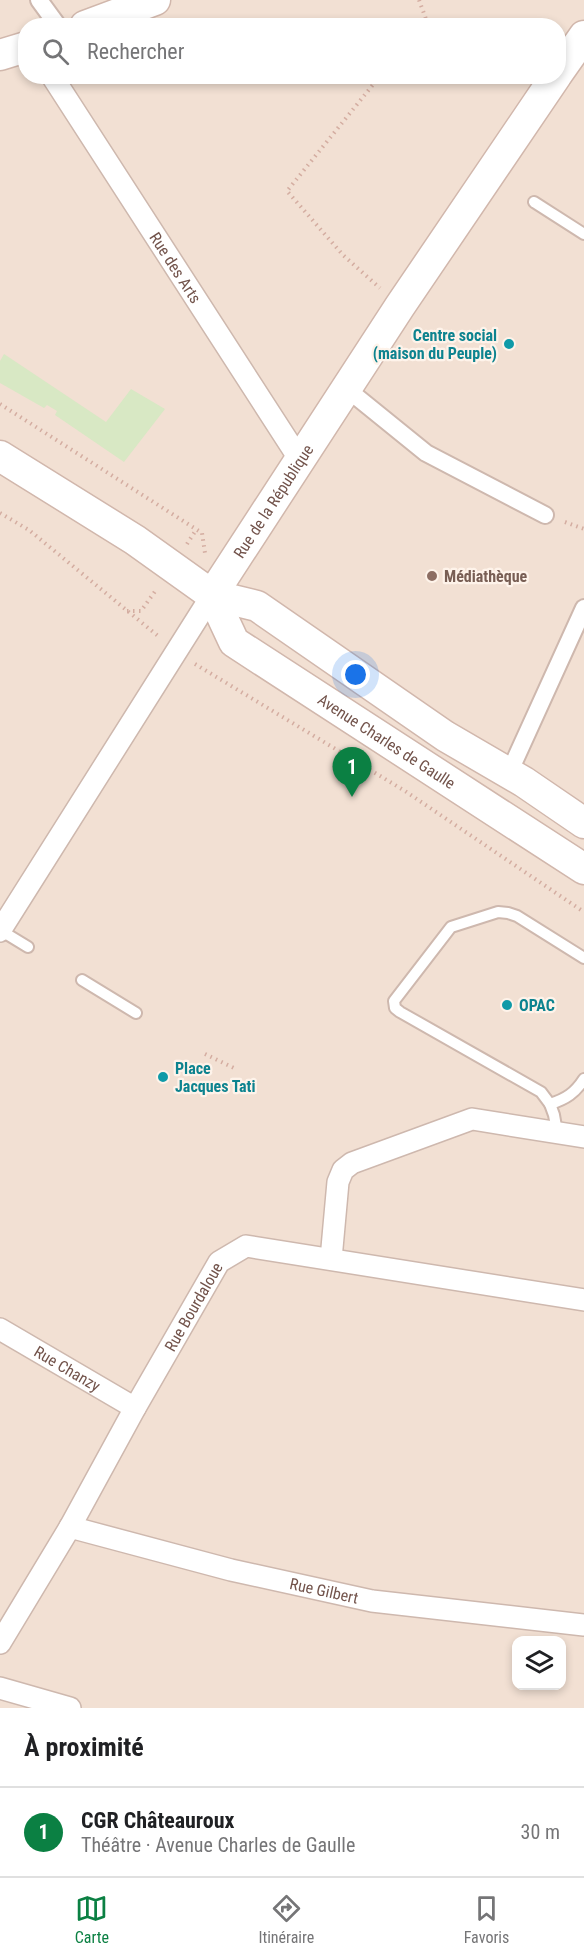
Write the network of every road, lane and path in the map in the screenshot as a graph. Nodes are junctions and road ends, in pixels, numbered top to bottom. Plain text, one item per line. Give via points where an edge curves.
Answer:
1 (39, 0) edge
2 (155, 0) edge
3 (419, 0) edge
4 (52, 18) edge
5 (107, 18) edge
6 (426, 18) edge
7 (584, 36) edge
8 (18, 49) edge
9 (0, 55) edge
10 (566, 62) edge
11 (57, 84) edge
12 (374, 84) edge
13 (551, 84) edge
14 (534, 202) dead end
15 (584, 234) edge
16 (355, 265) dead end
17 (347, 389) junction
18 (0, 404) edge
19 (0, 456) edge
20 (300, 460) junction
21 (544, 515) dead end
22 (212, 595) junction
23 (584, 608) edge
24 (509, 773) junction
25 (405, 791) dead end
26 (584, 823) edge
27 (584, 869) edge
28 (584, 912) edge
29 (0, 930) edge
30 (28, 947) dead end
31 (584, 958) edge
32 (82, 980) dead end
33 (136, 1013) dead end
34 (205, 1054) dead end
35 (234, 1068) dead end
36 (584, 1079) edge
37 (550, 1104) junction
38 (557, 1132) junction
39 (584, 1137) edge
40 (331, 1259) junction
41 (584, 1300) edge
42 (0, 1329) edge
43 (135, 1408) junction
44 (70, 1527) junction
45 (584, 1624) edge
46 (0, 1643) edge
47 (0, 1688) edge
48 (70, 1708) edge

1 - 4 street
2 - 5 main road
3 - 6 path
7 - 10 main road, Rue de la République
8 - 9 main road
11 - 20 street, Rue des Arts
12 - 16 path via 287,191
13 - 17 main road, Rue de la République
14 - 15 lane
17 - 20 main road, Rue de la République
17 - 21 street via 426,453
18 - 22 path via 202,533
19 - 22 main road, Avenue Charles de Gaulle via 135,540
20 - 22 main road, Rue de la République
22 - 24 main road, Avenue Charles de Gaulle via 257,606 445,736
22 - 27 main road, Avenue Charles de Gaulle via 234,642
22 - 29 street, Rue de la République
23 - 24 street
24 - 26 main road, Avenue Charles de Gaulle
25 - 28 path
29 - 30 lane
31 - 37 lane via 517,916 498,912 451,927 394,1001 400,1012 541,1092
32 - 33 lane
34 - 35 path
36 - 37 lane via 576,1092
37 - 38 lane
38 - 39 street
38 - 40 street via 472,1119 352,1163 343,1170 338,1182
40 - 41 street, Rue Bourdaloue
40 - 43 street, Rue Bourdaloue via 246,1246 219,1262
42 - 43 street, Rue Chanzy
43 - 44 street, Rue Bourdaloue
44 - 45 street, Rue Gilbert via 231,1570 372,1601
44 - 46 street, Rue Bourdaloue
47 - 48 street

